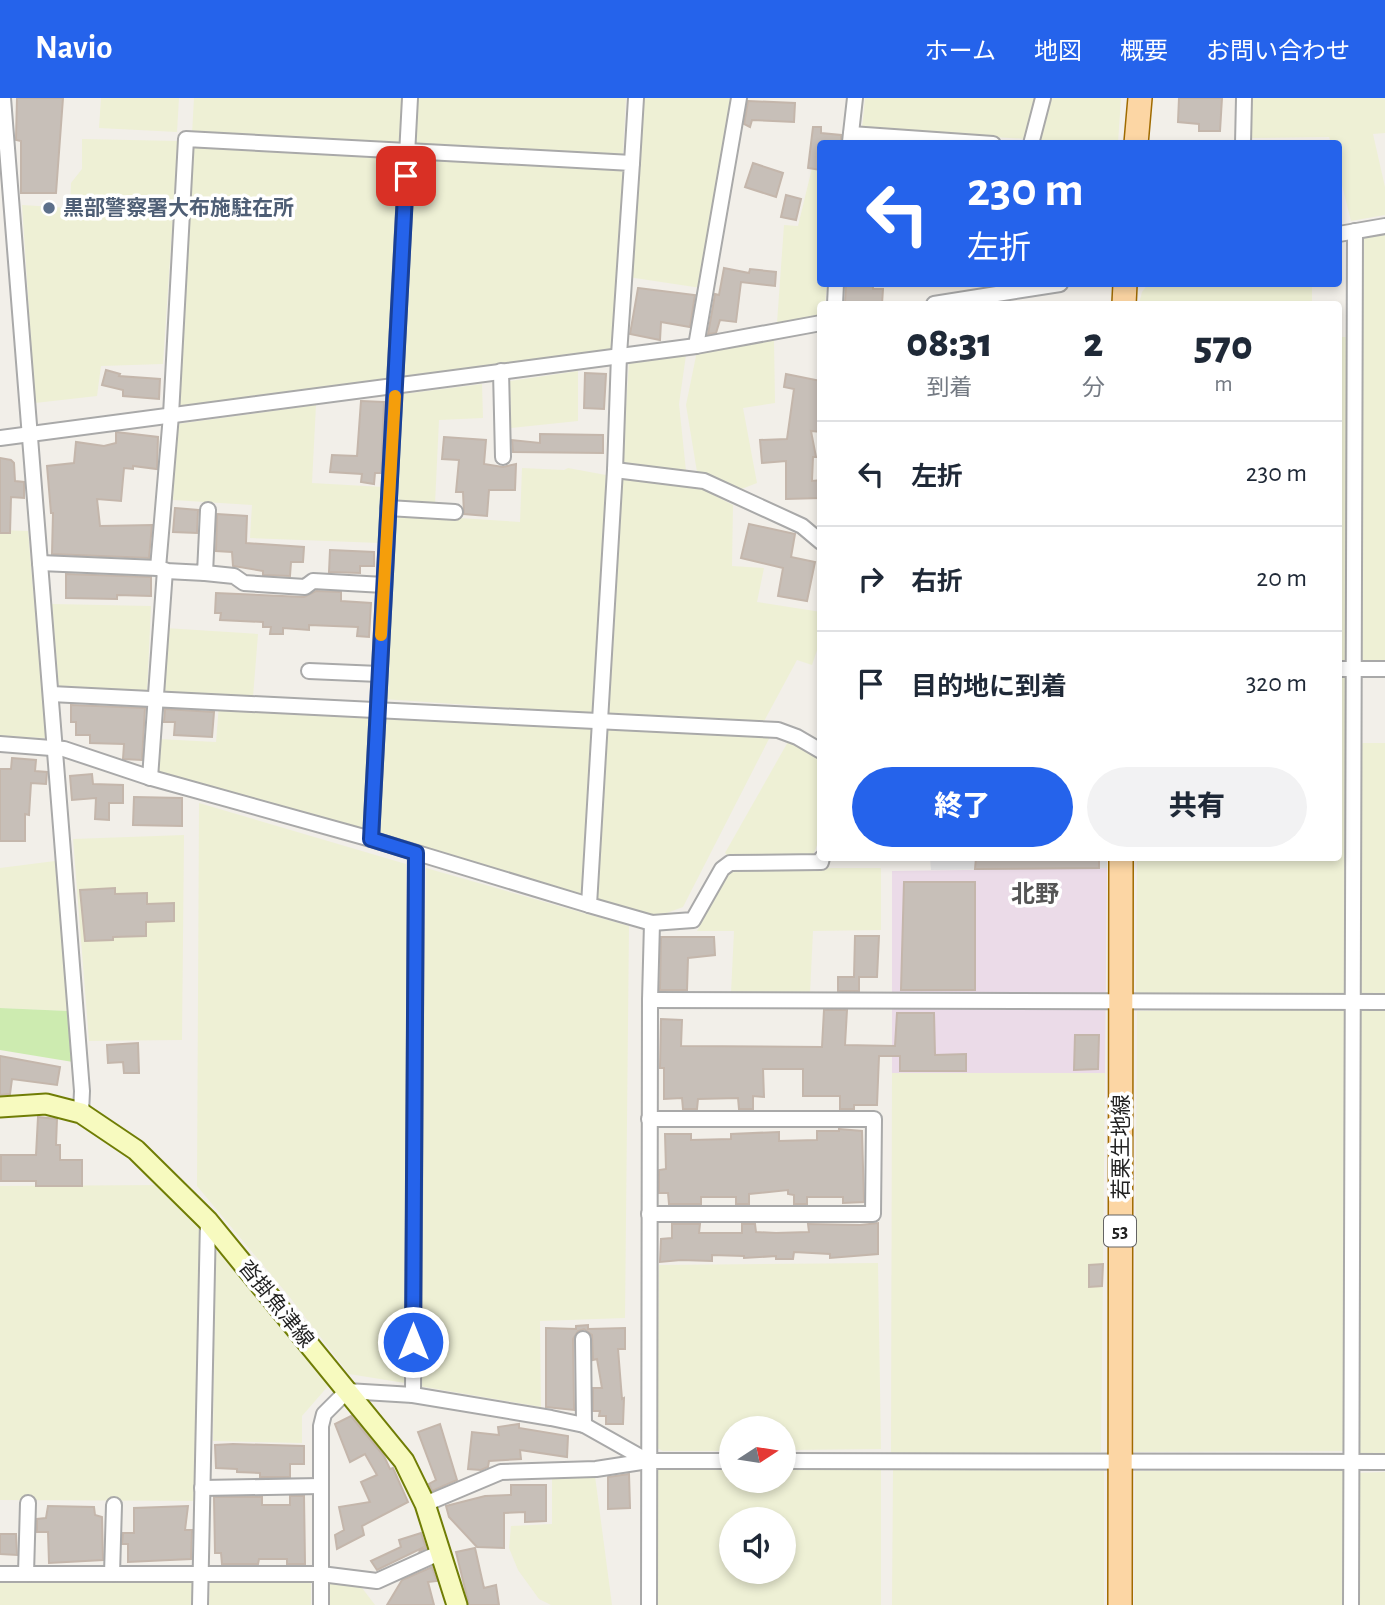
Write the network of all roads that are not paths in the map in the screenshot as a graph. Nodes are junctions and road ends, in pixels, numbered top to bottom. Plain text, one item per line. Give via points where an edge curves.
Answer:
1 (3, 98) edge
2 (410, 98) edge
3 (635, 98) edge
4 (739, 98) edge
5 (855, 98) edge
6 (1043, 98) edge
7 (1140, 98) edge
8 (1244, 98) edge
9 (850, 139) edge
10 (879, 140) edge
11 (1032, 140) edge
12 (1136, 140) edge
13 (1243, 140) edge
14 (407, 150) junction
15 (632, 163) junction
16 (1385, 226) edge
17 (1355, 231) junction
18 (1342, 233) edge
19 (7, 244) edge
20 (1021, 287) edge
21 (995, 289) edge
22 (946, 301) edge
23 (817, 324) edge
24 (696, 346) junction
25 (619, 355) junction
26 (501, 371) junction
27 (395, 385) junction
28 (171, 415) junction
29 (30, 434) junction
30 (0, 438) edge
31 (503, 457) dead end
32 (615, 470) junction
33 (388, 508) junction
34 (208, 510) dead end
35 (454, 512) dead end
36 (817, 538) edge
37 (40, 563) junction
38 (161, 569) junction
39 (205, 573) junction
40 (384, 584) junction
41 (1346, 668) edge
42 (1385, 669) edge
43 (309, 671) dead end
44 (379, 674) junction
45 (51, 694) junction
46 (155, 699) junction
47 (377, 709) junction
48 (600, 721) junction
49 (0, 744) edge
50 (54, 747) junction
51 (817, 749) edge
52 (150, 778) junction
53 (371, 839) junction
54 (416, 853) junction
55 (821, 861) edge
56 (1121, 861) edge
57 (589, 905) junction
58 (652, 923) junction
59 (650, 1000) junction
60 (1121, 1002) junction
61 (1352, 1002) junction
62 (1385, 1002) edge
63 (0, 1107) edge
64 (81, 1113) junction
65 (649, 1119) junction
66 (649, 1214) junction
67 (208, 1221) junction
68 (583, 1339) dead end
69 (347, 1391) junction
70 (413, 1395) junction
71 (584, 1425) junction
72 (648, 1461) junction
73 (719, 1461) edge
74 (796, 1461) edge
75 (1120, 1461) junction
76 (1351, 1462) junction
77 (1385, 1462) edge
78 (321, 1486) junction
79 (202, 1488) junction
80 (28, 1503) dead end
81 (425, 1504) junction
82 (114, 1505) dead end
83 (439, 1553) junction
84 (0, 1574) edge
85 (26, 1574) junction
86 (112, 1574) junction
87 (200, 1574) junction
88 (321, 1574) junction
89 (200, 1605) edge
90 (321, 1605) edge
91 (457, 1605) edge
92 (649, 1605) edge
93 (1120, 1605) edge
94 (1351, 1605) edge

1 - 19 street
2 - 14 street
3 - 15 street
4 - 24 street
5 - 9 street
6 - 11 street
7 - 12 main road
8 - 13 street
9 - 10 street
14 - 15 street
14 - 27 street
14 - 28 street via 186,139
15 - 25 street
16 - 17 street
17 - 18 street
17 - 41 street
19 - 29 street
20 - 21 street
21 - 22 street
23 - 24 street
24 - 25 street
25 - 26 street
25 - 32 street
26 - 27 street
26 - 31 street
27 - 28 street
27 - 33 street
28 - 29 street
28 - 38 street
29 - 30 street
29 - 37 street
32 - 36 street via 704,481 802,526
32 - 48 street
33 - 35 street
33 - 40 street
34 - 39 street
37 - 38 street
37 - 45 street
38 - 39 street
38 - 46 street
39 - 40 street via 234,576 244,583 305,587 313,581
40 - 44 street
41 - 42 street
41 - 61 street
43 - 44 street
44 - 47 street
45 - 46 street
45 - 50 street
46 - 47 street
46 - 52 street
47 - 48 street
47 - 53 street
48 - 51 street via 778,730
48 - 57 street
49 - 50 street
50 - 52 street
50 - 64 street
52 - 53 street
53 - 54 street
54 - 57 street
54 - 70 street
55 - 58 street via 730,863 693,920
56 - 60 main road, 若栗生地線 / 53
57 - 58 street
58 - 59 street
59 - 60 street
59 - 65 street
60 - 61 street
60 - 75 main road, 若栗生地線 / 53
61 - 62 street
61 - 76 street
63 - 64 main road, 沓掛魚津線 via 46,1104
64 - 67 main road, 沓掛魚津線 via 136,1150
65 - 66 street
65 - 66 street via 874,1119 873,1214
66 - 72 street
67 - 69 main road, 沓掛魚津線
67 - 79 street
68 - 71 street
69 - 70 street
69 - 78 street via 324,1414
69 - 81 main road, 沓掛魚津線 via 404,1461
70 - 71 street
71 - 72 street
72 - 73 street
72 - 81 street via 596,1469 501,1472
72 - 92 street
74 - 75 street
75 - 76 street
75 - 93 main road, 若栗生地線 / 53
76 - 77 street
76 - 94 street
78 - 79 street
78 - 88 street
79 - 87 street
80 - 85 street
81 - 83 main road, 沓掛魚津線
82 - 86 street
83 - 88 street via 377,1581
83 - 91 main road, 沓掛魚津線
84 - 85 street
85 - 86 street
86 - 87 street
87 - 88 street
87 - 89 street
88 - 90 street

